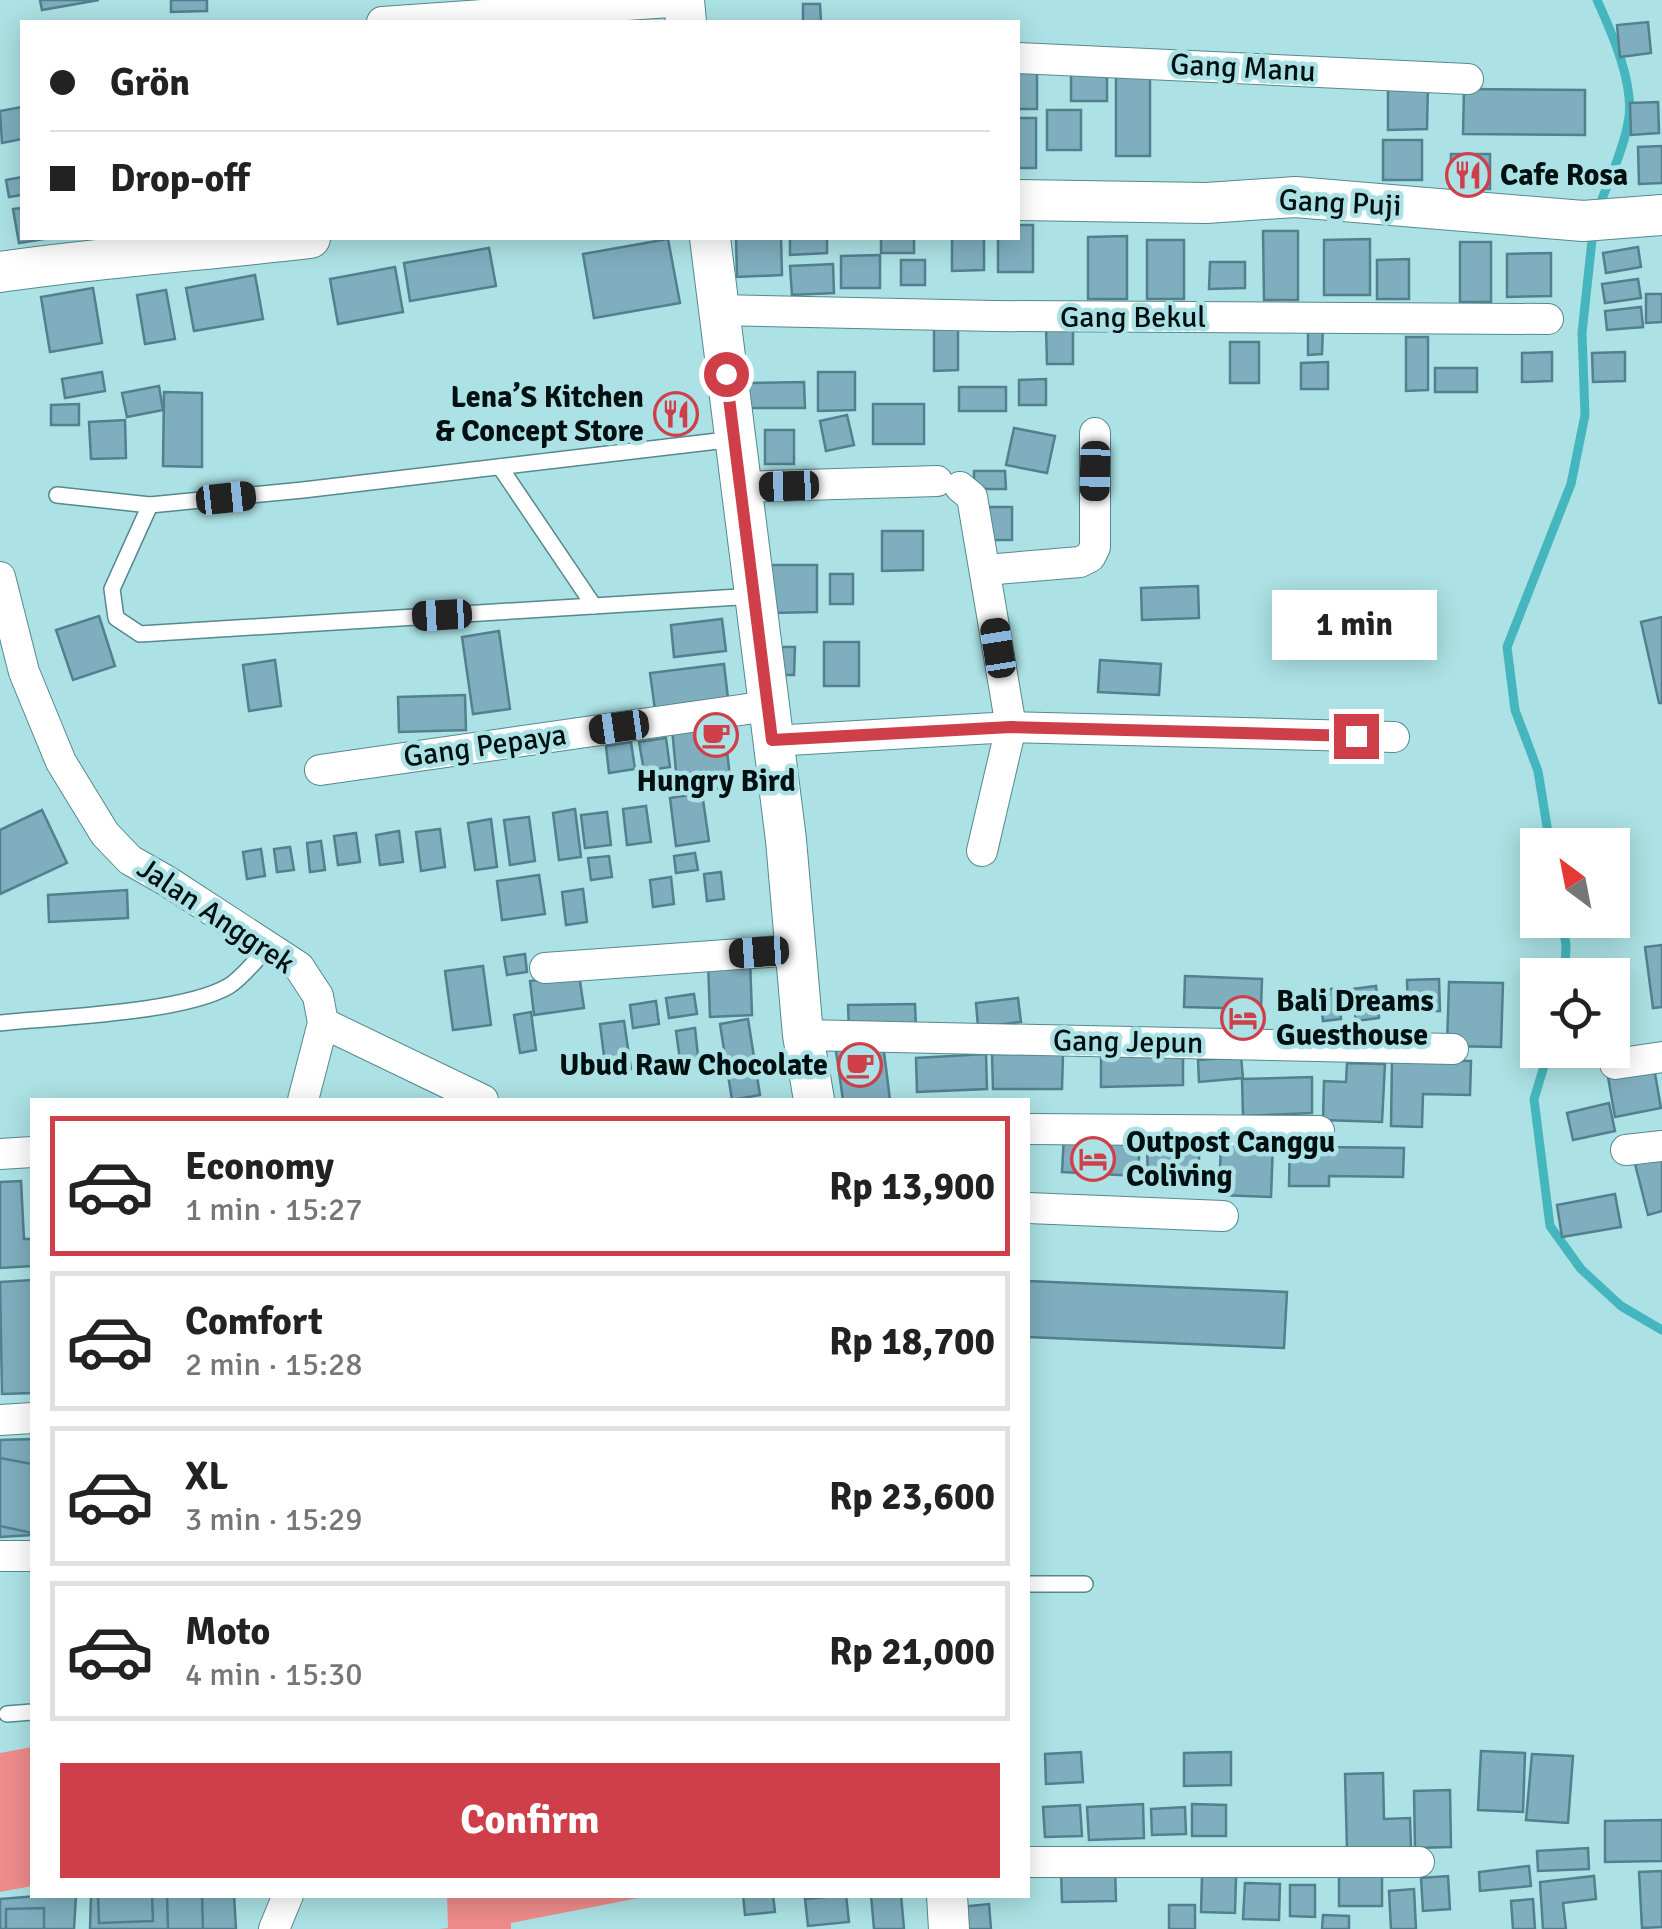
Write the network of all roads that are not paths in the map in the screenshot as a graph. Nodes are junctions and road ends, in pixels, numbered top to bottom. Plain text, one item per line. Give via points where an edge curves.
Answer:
1 (684, 0) edge
2 (409, 20) edge
3 (1020, 58) edge
4 (1468, 79) dead end
5 (1020, 200) edge
6 (1662, 214) edge
7 (293, 240) edge
8 (710, 240) edge
9 (0, 272) edge
10 (717, 310) junction
11 (1548, 319) dead end
12 (1096, 433) dead end
13 (735, 438) junction
14 (500, 467) junction
15 (741, 488) junction
16 (57, 495) dead end
17 (150, 505) junction
18 (984, 570) junction
19 (0, 577) edge
20 (755, 596) junction
21 (594, 606) junction
22 (770, 723) junction
23 (1011, 727) junction
24 (1394, 736) dead end
25 (320, 770) dead end
26 (982, 851) dead end
27 (267, 948) junction
28 (795, 950) junction
29 (545, 968) dead end
30 (0, 1023) edge
31 (323, 1024) junction
32 (802, 1034) junction
33 (1453, 1049) dead end
34 (1662, 1058) edge
35 (1630, 1062) edge
36 (303, 1098) edge
37 (479, 1098) edge
38 (814, 1098) edge
39 (1030, 1129) edge
40 (1320, 1131) dead end
41 (1662, 1146) edge
42 (1626, 1150) dead end
43 (30, 1152) edge
44 (0, 1154) edge
45 (1030, 1208) edge
46 (1223, 1216) dead end
47 (30, 1418) edge
48 (0, 1420) edge
49 (0, 1556) edge
50 (30, 1556) edge
51 (1030, 1584) edge
52 (1084, 1584) dead end
53 (30, 1712) edge
54 (7, 1714) dead end
55 (1030, 1862) edge
56 (1418, 1862) dead end
57 (287, 1898) edge
58 (947, 1898) edge
59 (274, 1929) edge
60 (949, 1929) edge

1 - 2 street
3 - 4 street, Gang Manu
5 - 6 street, Gang Puji via 1295,198 1583,221
7 - 9 street
8 - 10 street
10 - 11 street, Gang Bekul
10 - 13 street
12 - 18 street via 1090,557
13 - 14 lane
13 - 15 street
14 - 17 lane
14 - 21 lane
15 - 18 street via 956,488
15 - 20 street
16 - 17 lane
17 - 21 lane via 112,588 116,618 140,634
18 - 23 street
19 - 27 street, Jalan Anggrek via 24,672 61,762 105,834 130,860
20 - 21 lane
20 - 22 street
22 - 23 street, Gang Pepaya
22 - 25 street, Gang Pepaya
22 - 28 street
23 - 24 street, Gang Pepaya
23 - 26 street
27 - 30 lane via 231,985 205,996
27 - 31 street, Jalan Anggrek via 299,967 318,996
28 - 29 street
28 - 32 street
31 - 36 street
31 - 37 street
32 - 33 street, Gang Jepun
32 - 38 street
34 - 35 street
39 - 40 street
41 - 42 street
43 - 44 street
45 - 46 street
47 - 48 street
49 - 50 street
51 - 52 lane
53 - 54 lane
55 - 56 street
57 - 59 street
58 - 60 street

